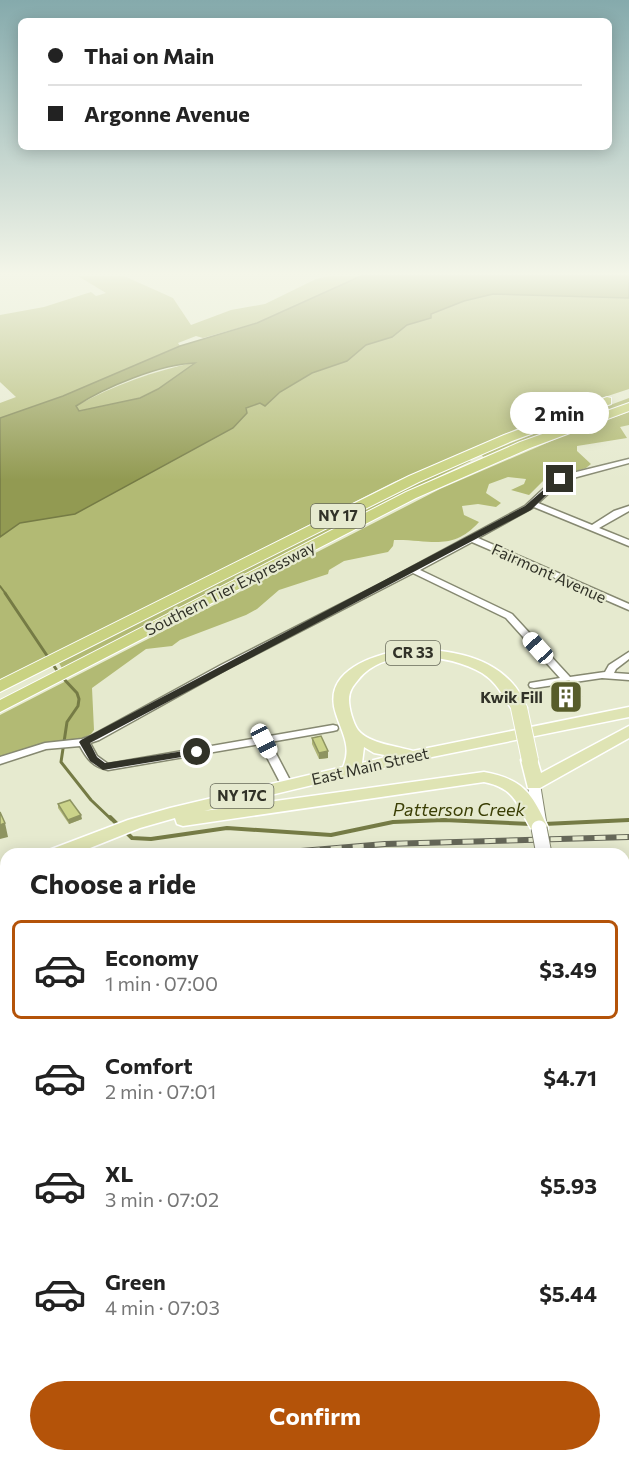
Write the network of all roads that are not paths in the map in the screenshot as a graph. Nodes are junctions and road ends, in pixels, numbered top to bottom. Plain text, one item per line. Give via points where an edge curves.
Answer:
1 (629, 395) edge
2 (629, 407) edge
3 (629, 461) edge
4 (534, 504) junction
5 (629, 508) edge
6 (593, 528) junction
7 (470, 538) junction
8 (629, 543) edge
9 (413, 570) junction
10 (629, 607) edge
11 (629, 655) edge
12 (53, 669) junction
13 (608, 675) junction
14 (629, 677) edge
15 (567, 680) junction
16 (534, 685) dead end
17 (0, 687) edge
18 (0, 707) edge
19 (629, 712) edge
20 (333, 728) dead end
21 (629, 731) edge
22 (352, 734) junction
23 (264, 741) junction
24 (84, 742) junction
25 (417, 755) junction
26 (0, 761) edge
27 (350, 771) junction
28 (534, 784) junction
29 (287, 786) junction
30 (532, 802) junction
31 (134, 824) junction
32 (539, 828) joint
33 (71, 848) edge
34 (543, 848) edge

1 - 12 highway, Southern Tier Expressway / NY 17 via 508,438 414,479
2 - 12 highway, Southern Tier Expressway / NY 17 via 525,445 411,495
3 - 4 street via 560,479
4 - 6 street
4 - 7 street
5 - 6 street
6 - 8 street
7 - 9 street
7 - 10 street, Fairmont Avenue
9 - 15 street via 509,616
9 - 24 street
11 - 13 street via 612,667
12 - 17 highway, Southern Tier Expressway / NY 17
12 - 18 highway, Southern Tier Expressway / NY 17
13 - 14 street
13 - 15 street
15 - 16 street
19 - 25 main road, East Main Street / NY 17C
20 - 23 street
21 - 28 main road
22 - 25 main road via 380,749
22 - 27 main road, CR 33 via 356,753
22 - 28 main road, CR 33, bridge via 342,711 342,689 358,670 396,655 453,656 478,664 504,680 513,692
23 - 24 street via 108,767 93,759
23 - 29 street
24 - 26 street via 45,746
25 - 27 main road, East Main Street / NY 17C
27 - 29 main road, East Main Street / NY 17C
28 - 30 street
29 - 31 main road, East Main Street / NY 17C
30 - 31 main road via 501,780 484,777
30 - 32 main road
31 - 33 main road, East Main Street / NY 17C
32 - 34 street, bridge

